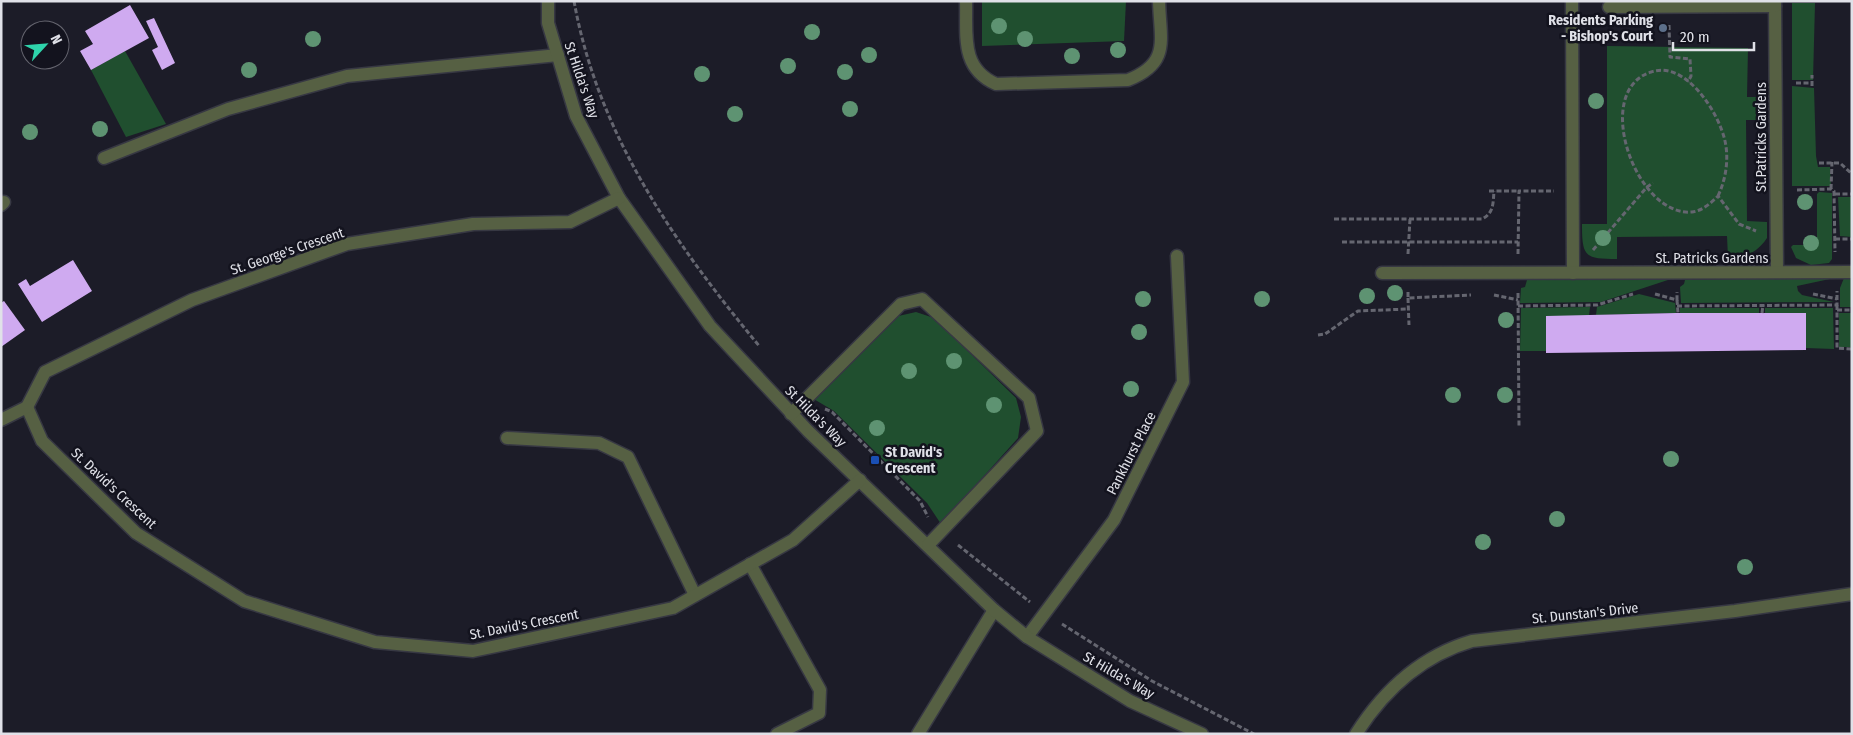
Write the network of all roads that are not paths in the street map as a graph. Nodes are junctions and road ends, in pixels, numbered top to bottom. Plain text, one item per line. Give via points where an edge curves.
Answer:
1 (548, 1) edge
2 (966, 1) edge
3 (1159, 1) edge
4 (1572, 1) edge
5 (1775, 4) edge
6 (1609, 7) dead end
7 (558, 54) junction
8 (104, 158) dead end
9 (619, 198) junction
10 (1177, 256) dead end
11 (1777, 272) junction
12 (1843, 272) edge
13 (1382, 273) dead end
14 (1573, 273) junction
15 (28, 407) junction
16 (791, 414) junction
17 (1, 420) edge
18 (507, 438) dead end
19 (860, 480) junction
20 (928, 545) junction
21 (750, 564) junction
22 (1852, 594) edge
23 (695, 596) junction
24 (994, 610) junction
25 (1027, 638) junction
26 (777, 734) edge
27 (918, 734) edge
28 (1202, 734) edge
29 (1356, 734) edge

1 - 7 street, St Hilda's Way via 548,23
2 - 3 street via 967,51 973,66 984,78 996,84 1128,80 1143,74 1152,67 1160,53
4 - 14 street
5 - 6 street
5 - 11 street, St.Patricks Gardens
7 - 8 street via 347,76 228,109
7 - 9 street, St Hilda's Way via 576,116
9 - 15 street, St. George's Crescent via 570,222 473,224 347,244 192,300 45,372
9 - 16 street, St Hilda's Way via 710,326
10 - 25 street, Pankhurst Place via 1183,382 1114,520
11 - 12 street, St. Patricks Gardens
11 - 14 street, St. Patricks Gardens
13 - 14 street, St. Patricks Gardens
15 - 17 street
15 - 23 street, St. David's Crescent via 42,441 136,533 244,601 375,642 473,652 673,608
16 - 19 street, St Hilda's Way
16 - 20 street via 901,304 922,298 1030,398 1036,431
18 - 23 street via 599,442 628,457
19 - 20 street, St Hilda's Way
19 - 21 street, St. David's Crescent via 794,540
20 - 24 street, St Hilda's Way
21 - 23 street, St. David's Crescent
21 - 26 street via 820,690 819,712
22 - 29 street, St. Dunstan's Drive via 1736,611 1472,641 1437,655 1404,676
24 - 25 street, St Hilda's Way
24 - 27 street
25 - 28 street, St Hilda's Way via 1130,701

